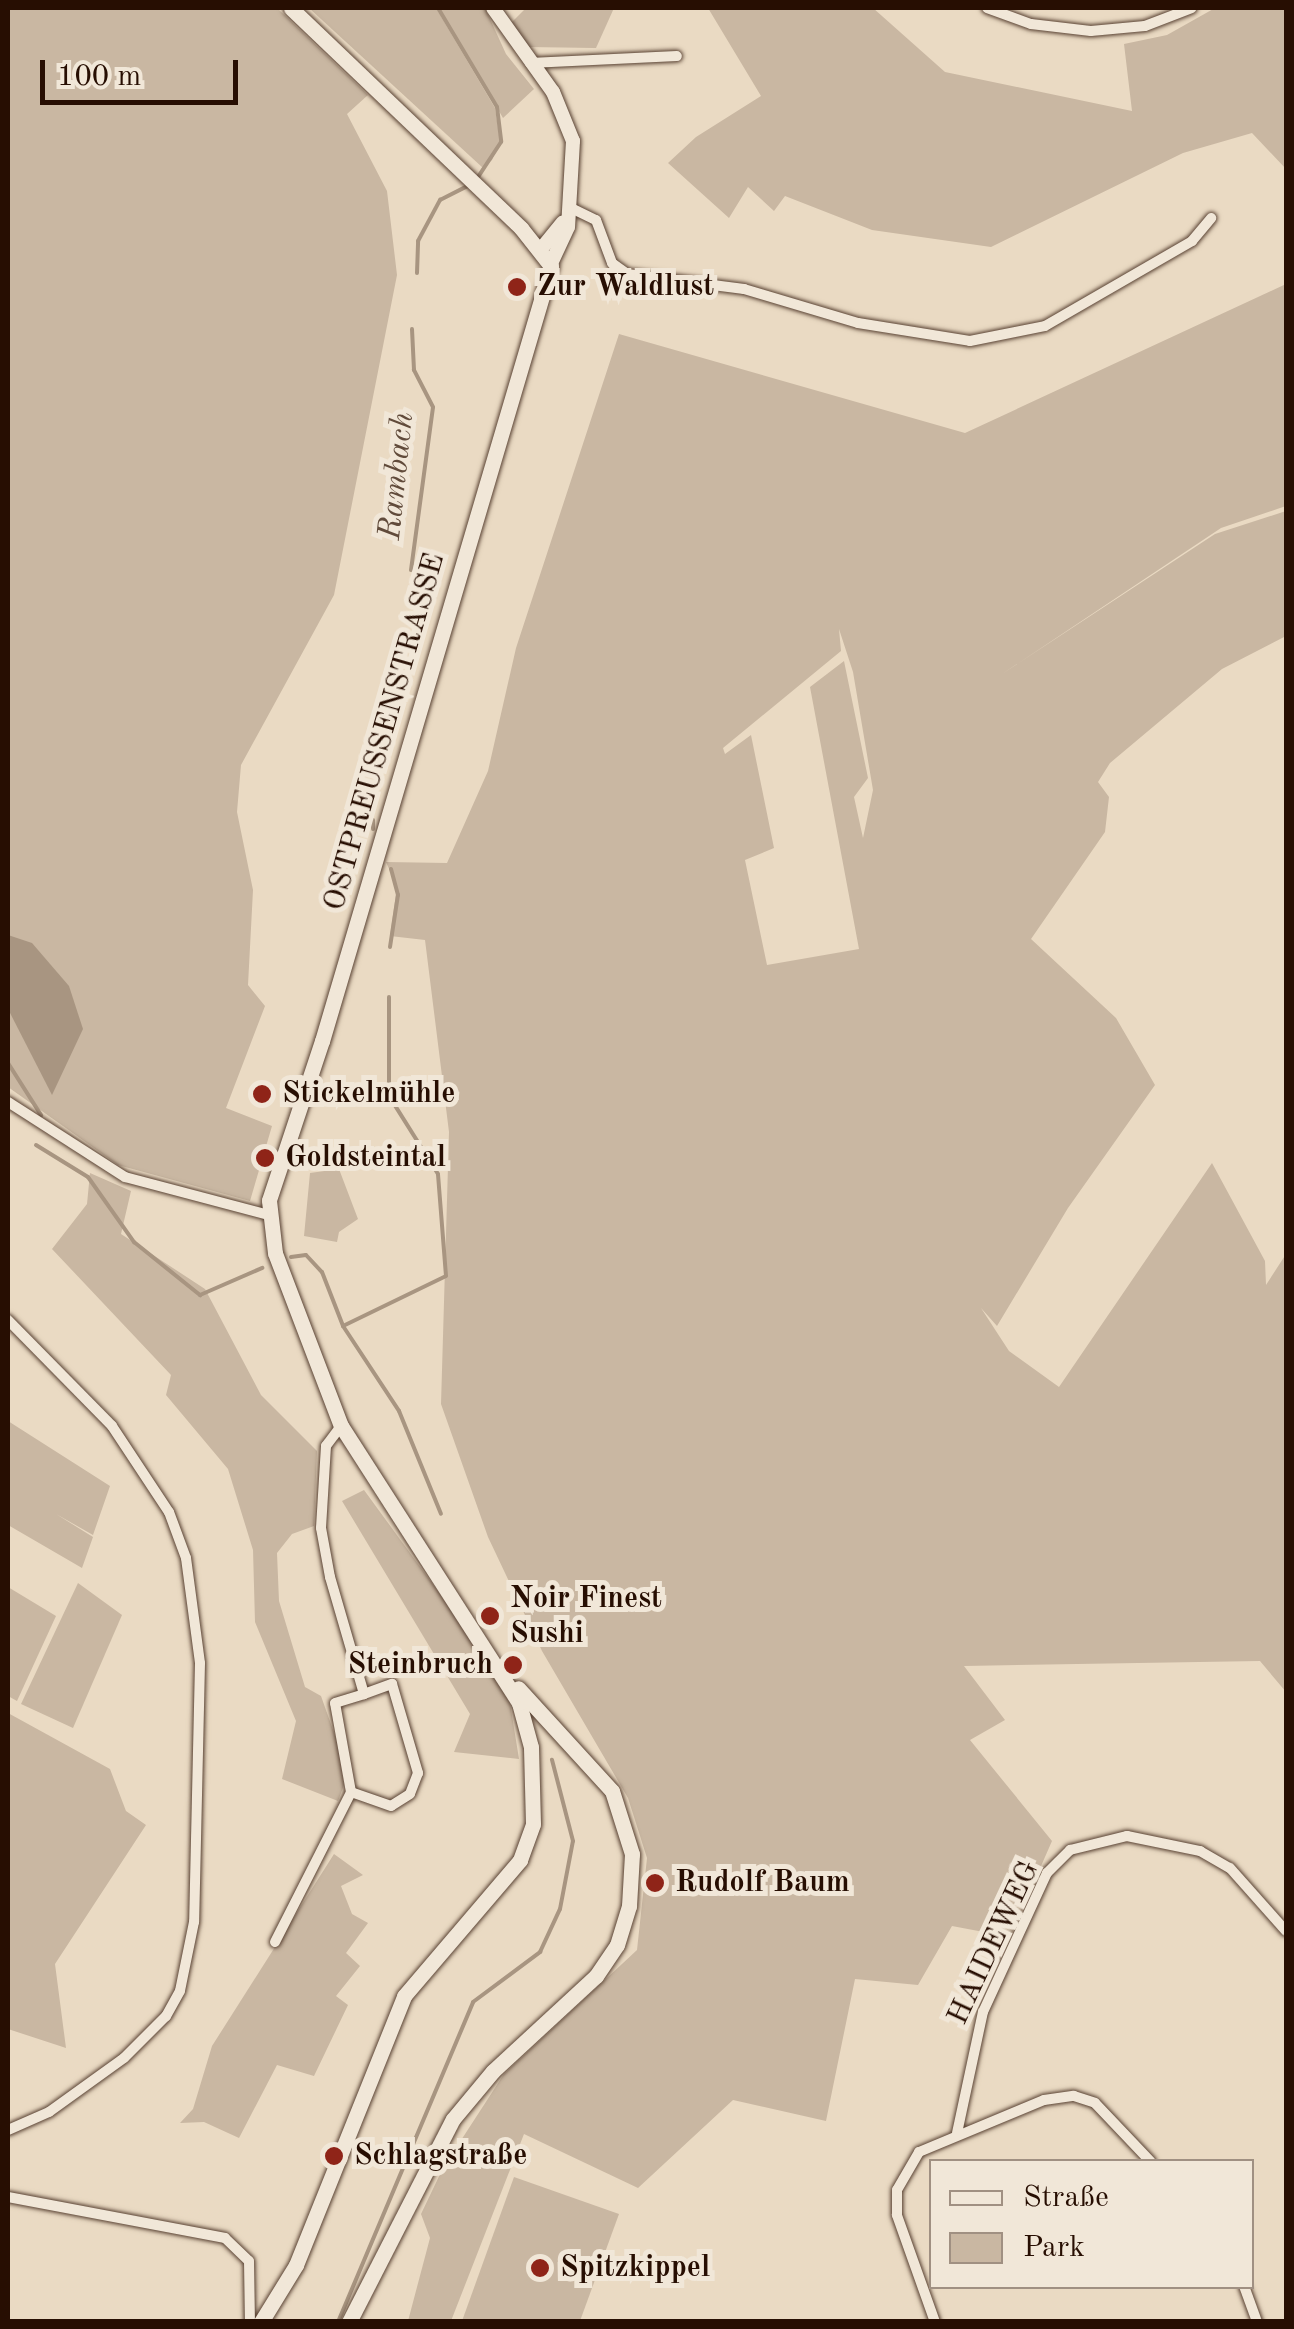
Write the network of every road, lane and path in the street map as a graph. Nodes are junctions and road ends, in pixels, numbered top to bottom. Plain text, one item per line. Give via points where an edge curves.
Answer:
1 (290, 8) edge
2 (493, 8) edge
3 (987, 8) edge
4 (1192, 8) edge
5 (677, 56) dead end
6 (529, 63) junction
7 (571, 208) junction
8 (1212, 218) dead end
9 (546, 255) junction
10 (8, 1102) edge
11 (268, 1215) junction
12 (8, 1320) edge
13 (340, 1426) junction
14 (508, 1678) junction
15 (364, 1694) junction
16 (559, 1732) junction
17 (530, 1747) junction
18 (351, 1792) junction
19 (1286, 1932) edge
20 (275, 1942) dead end
21 (8, 2130) edge
22 (957, 2132) junction
23 (1148, 2159) edge
24 (8, 2197) edge
25 (1245, 2289) edge
26 (352, 2318) edge
27 (250, 2322) edge
28 (261, 2322) edge
29 (934, 2322) edge
30 (1257, 2322) edge

1 - 9 main road
2 - 6 street, OSTPREUSSENSTRASSE
3 - 4 street via 1031,24 1091,31 1145,26
5 - 6 street
6 - 7 street, OSTPREUSSENSTRASSE via 570,128 576,168
7 - 8 street via 596,220 612,263 627,274 744,289 858,322 970,341 1008,338 1062,317 1192,241
7 - 9 street, OSTPREUSSENSTRASSE
9 - 11 main road, OSTPREUSSENSTRASSE via 324,1034 274,1172
10 - 11 street via 125,1177
11 - 13 main road via 280,1268
12 - 21 street via 112,1426 175,1527 194,1599 200,1663 189,1960 166,2016 82,2090
13 - 14 main road
13 - 15 street via 326,1446 321,1528
14 - 16 main road
14 - 17 main road
15 - 18 street via 335,1704
15 - 18 street via 392,1684 417,1781 391,1806
16 - 17 main road
16 - 26 main road via 594,1764 625,1821 632,1872 624,1923 596,1976 485,2080 454,2119
17 - 28 main road via 533,1824 525,1852 404,1996 296,2265
18 - 20 street
19 - 22 street, HAIDEWEG via 1230,1868 1200,1851 1127,1836 1070,1850 1047,1873 983,2012
22 - 23 street via 1074,2096 1095,2103
22 - 29 street via 919,2152 898,2190 896,2215
24 - 27 street via 225,2238 249,2261
25 - 30 street

